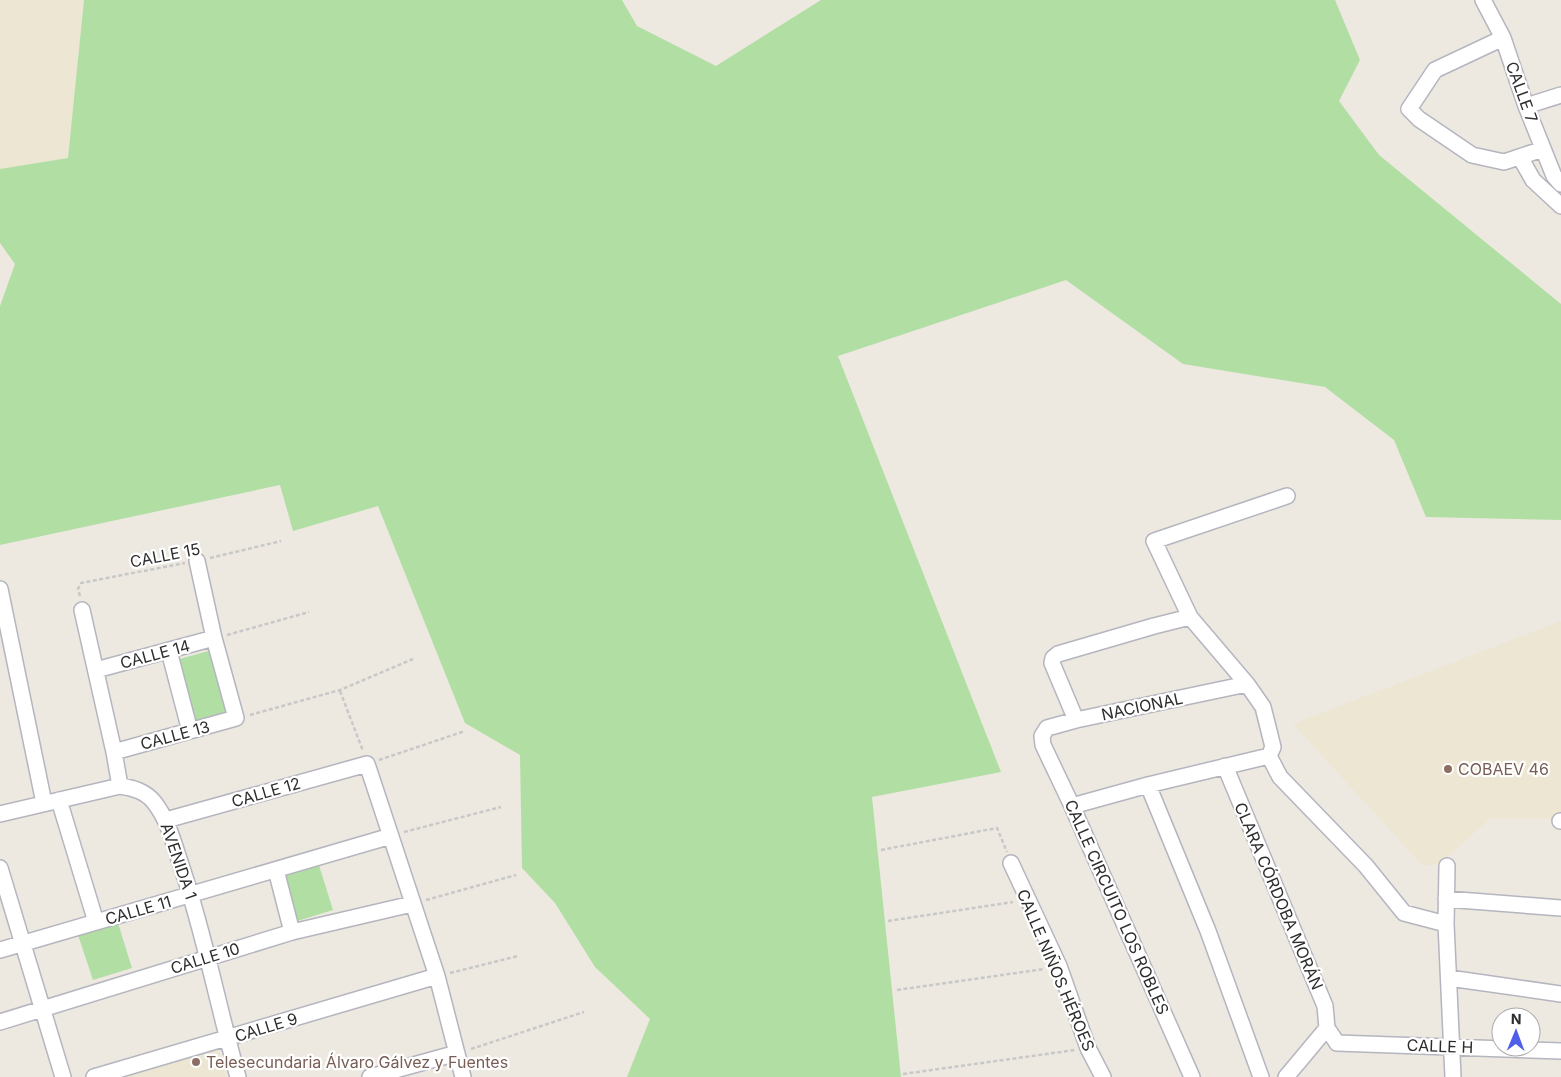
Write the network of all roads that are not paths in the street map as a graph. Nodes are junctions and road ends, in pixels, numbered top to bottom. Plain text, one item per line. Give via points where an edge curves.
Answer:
1 (1482, 0) edge
2 (1503, 38) junction
3 (1561, 95) edge
4 (1526, 106) junction
5 (1543, 148) junction
6 (1520, 157) junction
7 (1561, 184) edge
8 (1561, 206) edge
9 (1287, 496) dead end
10 (197, 561) road end
11 (0, 589) edge
12 (82, 610) road end
13 (1190, 618) junction
14 (214, 638) junction
15 (169, 651) junction
16 (96, 670) junction
17 (1248, 684) junction
18 (1076, 720) junction
19 (190, 731) junction
20 (1042, 736) joint
21 (114, 752) junction
22 (1269, 756) junction
23 (1225, 766) junction
24 (1148, 785) junction
25 (120, 786) junction
26 (59, 800) junction
27 (44, 803) junction
28 (1072, 806) junction
29 (0, 814) edge
30 (166, 820) junction
31 (391, 836) junction
32 (1011, 863) road end
33 (1447, 866) dead end
34 (0, 868) edge
35 (276, 870) junction
36 (191, 894) junction
37 (1446, 899) junction
38 (412, 904) junction
39 (1561, 908) edge
40 (96, 922) junction
41 (1446, 924) junction
42 (292, 932) junction
43 (22, 943) junction
44 (0, 950) edge
45 (208, 957) junction
46 (436, 976) junction
47 (1449, 978) junction
48 (1561, 994) edge
49 (41, 1009) junction
50 (0, 1022) edge
51 (1327, 1028) junction
52 (227, 1039) junction
53 (1452, 1046) junction
54 (1561, 1051) edge
55 (457, 1053) junction
56 (62, 1077) edge
57 (94, 1077) edge
58 (238, 1077) edge
59 (370, 1077) edge
60 (463, 1077) edge
61 (1103, 1077) edge
62 (1192, 1077) edge
63 (1260, 1077) edge
64 (1286, 1077) edge
65 (1453, 1077) edge

1 - 2 street, CALLE 7
2 - 4 street, CALLE 7
2 - 6 street via 1435,70 1409,109 1418,119 1472,155 1504,162
3 - 4 street
4 - 5 street, CALLE 7
5 - 6 street
5 - 7 street, CALLE 7 via 1554,176
6 - 8 street via 1533,180
9 - 13 street via 1154,541
10 - 14 street
11 - 27 street
12 - 16 street
13 - 17 street
13 - 18 street via 1052,658
14 - 15 street, CALLE 14
14 - 19 street, CALLE 13 via 236,718
15 - 16 street, CALLE 14
15 - 19 street
16 - 21 street
17 - 18 street, NACIONAL
17 - 22 street via 1263,706 1273,747
18 - 20 street, NACIONAL via 1047,728
19 - 21 street, CALLE 13
20 - 28 street, CALLE CIRCUITO LOS ROBLES via 1043,745
21 - 25 street
22 - 23 street
22 - 41 street via 1280,777 1366,866 1404,913
23 - 24 street
23 - 51 street, CLARA CÓRDOBA MORÁN via 1325,1006
24 - 28 street
24 - 63 street via 1208,931
25 - 26 street
25 - 30 street, AVENIDA 1 via 143,792 153,800
26 - 27 street
26 - 40 street
27 - 29 street
28 - 62 street, CALLE CIRCUITO LOS ROBLES
30 - 31 street, CALLE 12 via 367,764
30 - 36 street, AVENIDA 1
31 - 35 street, CALLE 11
31 - 38 street
32 - 61 street, CALLE NIÑOS HÉROES
33 - 37 street
34 - 43 street
35 - 36 street, CALLE 11
35 - 42 street
36 - 40 street, CALLE 11
36 - 45 street, AVENIDA 1
37 - 39 street
37 - 41 street
38 - 42 street, CALLE 10
38 - 46 street
40 - 43 street, CALLE 11
41 - 47 street
42 - 45 street, CALLE 10
43 - 44 street, CALLE 11
43 - 49 street
45 - 49 street, CALLE 10
45 - 52 street, AVENIDA 1
46 - 52 street, CALLE 9
46 - 55 street
47 - 48 street
47 - 53 street
49 - 50 street, CALLE 10
49 - 56 street
51 - 53 street, CALLE H via 1337,1043
51 - 64 street
52 - 57 street, CALLE 9
52 - 58 street, AVENIDA 1
53 - 54 street, CALLE H
53 - 65 street
55 - 59 street
55 - 60 street

